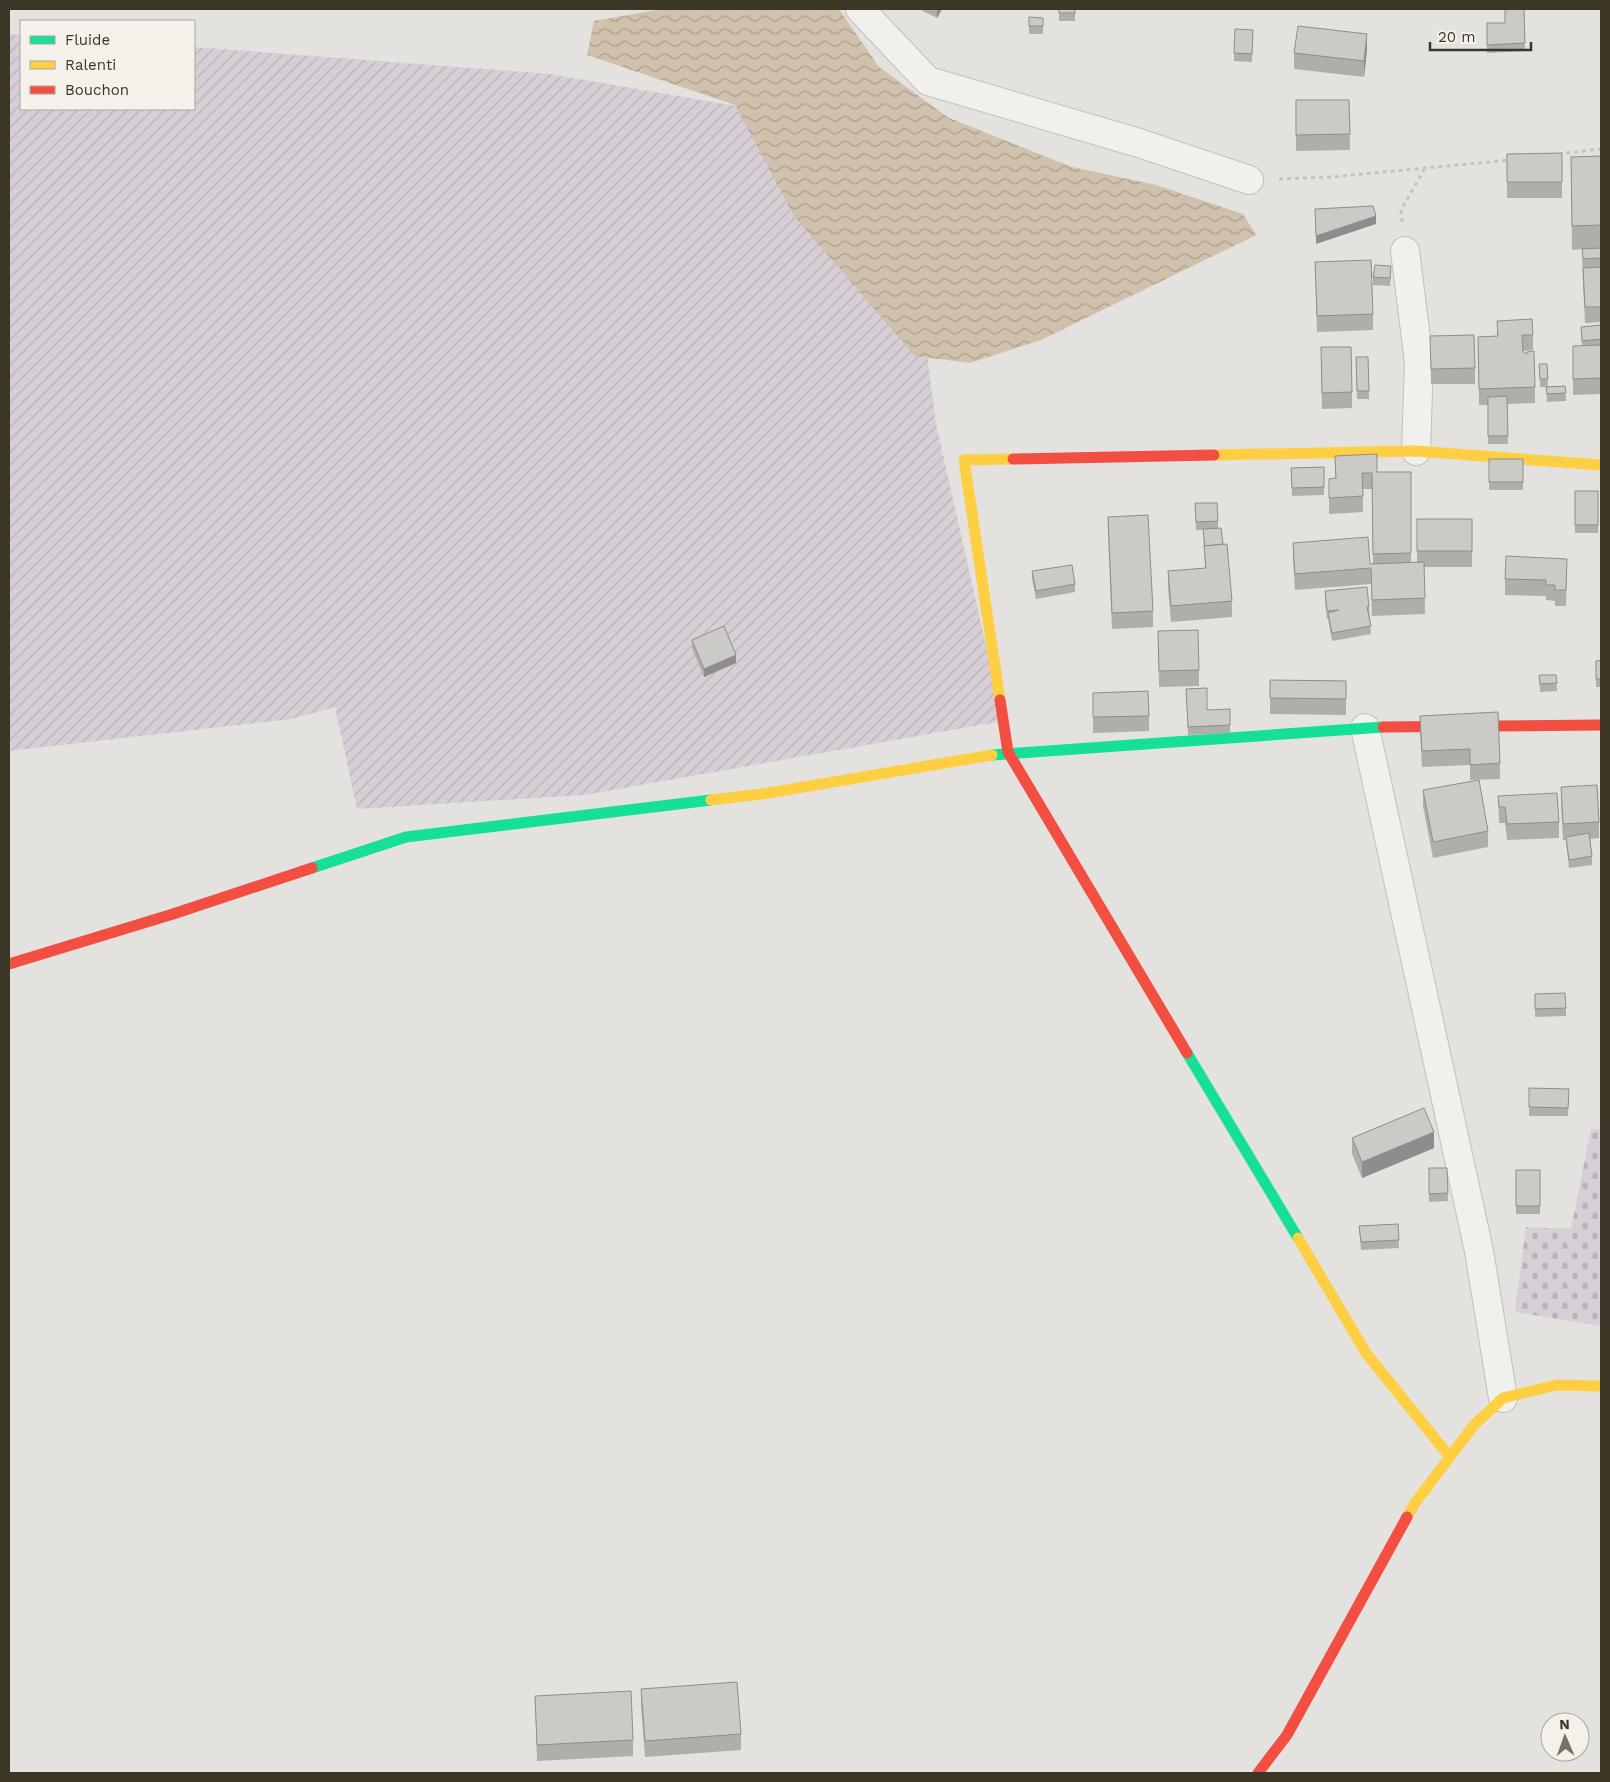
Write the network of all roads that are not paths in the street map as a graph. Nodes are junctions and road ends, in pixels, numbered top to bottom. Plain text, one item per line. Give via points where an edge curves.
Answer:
1 (860, 9) edge
2 (1249, 180) road end
3 (1405, 251) road end
4 (1416, 451) junction
5 (1601, 465) edge
6 (1601, 725) edge
7 (1365, 728) junction
8 (1008, 752) junction
9 (9, 964) edge
10 (1601, 1386) edge
11 (1503, 1398) junction
12 (1449, 1456) junction
13 (1258, 1773) edge

1 - 2 street via 928,81 1138,142
3 - 4 street via 1419,362
4 - 5 street
4 - 8 street via 964,460
6 - 7 street
7 - 8 street
7 - 11 street via 1479,1251
8 - 9 street via 762,794 406,837
8 - 12 street via 1366,1353
10 - 11 street via 1557,1385
11 - 12 street via 1474,1425
12 - 13 street via 1415,1503 1287,1735

